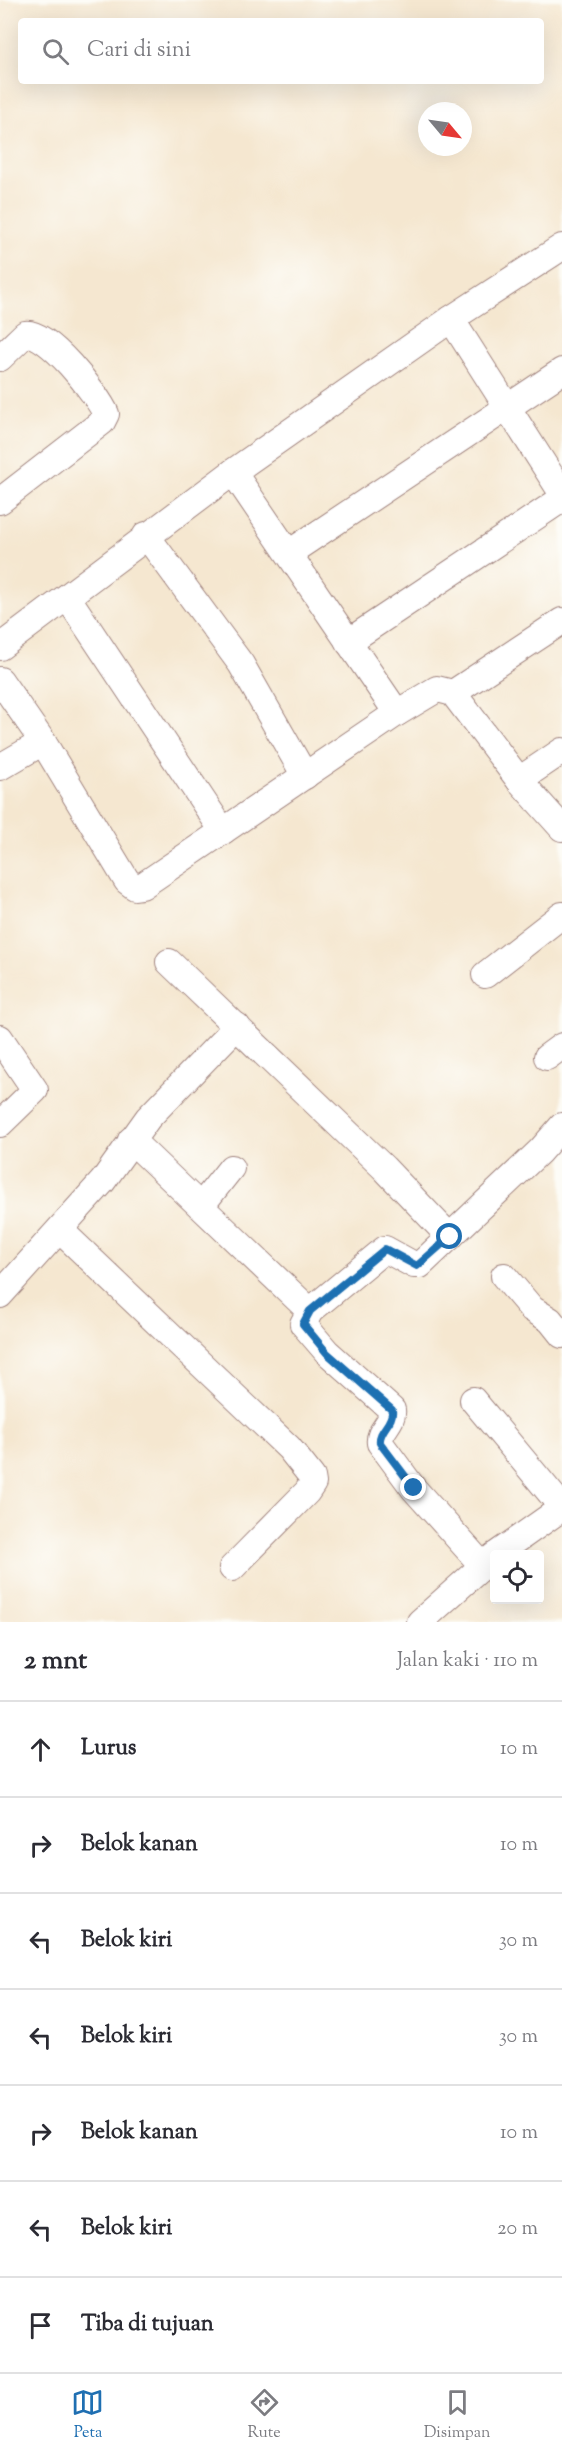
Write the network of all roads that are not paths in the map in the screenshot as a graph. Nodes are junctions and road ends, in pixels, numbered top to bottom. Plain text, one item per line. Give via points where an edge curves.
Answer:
1 (562, 247) edge
2 (451, 319) junction
3 (0, 358) edge
4 (562, 371) edge
5 (508, 408) junction
6 (233, 472) junction
7 (562, 492) edge
8 (562, 499) edge
9 (0, 501) edge
10 (146, 535) junction
11 (289, 554) junction
12 (68, 598) junction
13 (562, 621) edge
14 (348, 642) junction
15 (0, 647) edge
16 (0, 680) edge
17 (453, 693) junction
18 (397, 713) junction
19 (44, 742) junction
20 (562, 751) edge
21 (0, 767) edge
22 (304, 776) junction
23 (519, 780) junction
24 (562, 828) edge
25 (223, 831) junction
26 (562, 915) edge
27 (169, 962) dead end
28 (485, 975) dead end
29 (237, 1026) junction
30 (0, 1038) edge
31 (0, 1124) edge
32 (562, 1126) edge
33 (131, 1140) junction
34 (231, 1168) dead end
35 (201, 1206) junction
36 (61, 1231) junction
37 (450, 1237) junction
38 (504, 1276) dead end
39 (4, 1284) edge
40 (310, 1311) junction
41 (558, 1321) edge
42 (473, 1400) dead end
43 (562, 1507) edge
44 (503, 1550) edge
45 (490, 1558) edge
46 (490, 1560) edge
47 (232, 1568) dead end
48 (420, 1622) edge

1 - 2 street
2 - 5 street
2 - 6 street
3 - 9 street via 25,334 37,335 77,372 106,414 102,422
4 - 5 street
5 - 7 street
5 - 11 street
6 - 10 street
6 - 11 street
8 - 14 street
10 - 12 street
10 - 22 street via 241,664
11 - 14 street
12 - 15 street
12 - 25 street
13 - 17 street
14 - 18 street
16 - 19 street
17 - 18 street via 437,689
17 - 23 street
18 - 22 street
19 - 21 street
19 - 25 street via 127,881 135,887
20 - 23 street
22 - 25 street
23 - 24 street
26 - 28 street
27 - 29 street
29 - 33 street
29 - 37 street
30 - 31 street via 35,1090
32 - 37 street
33 - 35 street
33 - 36 street via 103,1182
34 - 35 street
35 - 40 street
36 - 39 street
36 - 47 street via 289,1448 312,1477 314,1483 307,1492
37 - 40 street via 417,1266 385,1249
38 - 41 street via 532,1309
40 - 45 street via 304,1327 327,1353 392,1410 392,1418 379,1435 380,1443 414,1488
42 - 43 street
43 - 44 street
46 - 48 street

